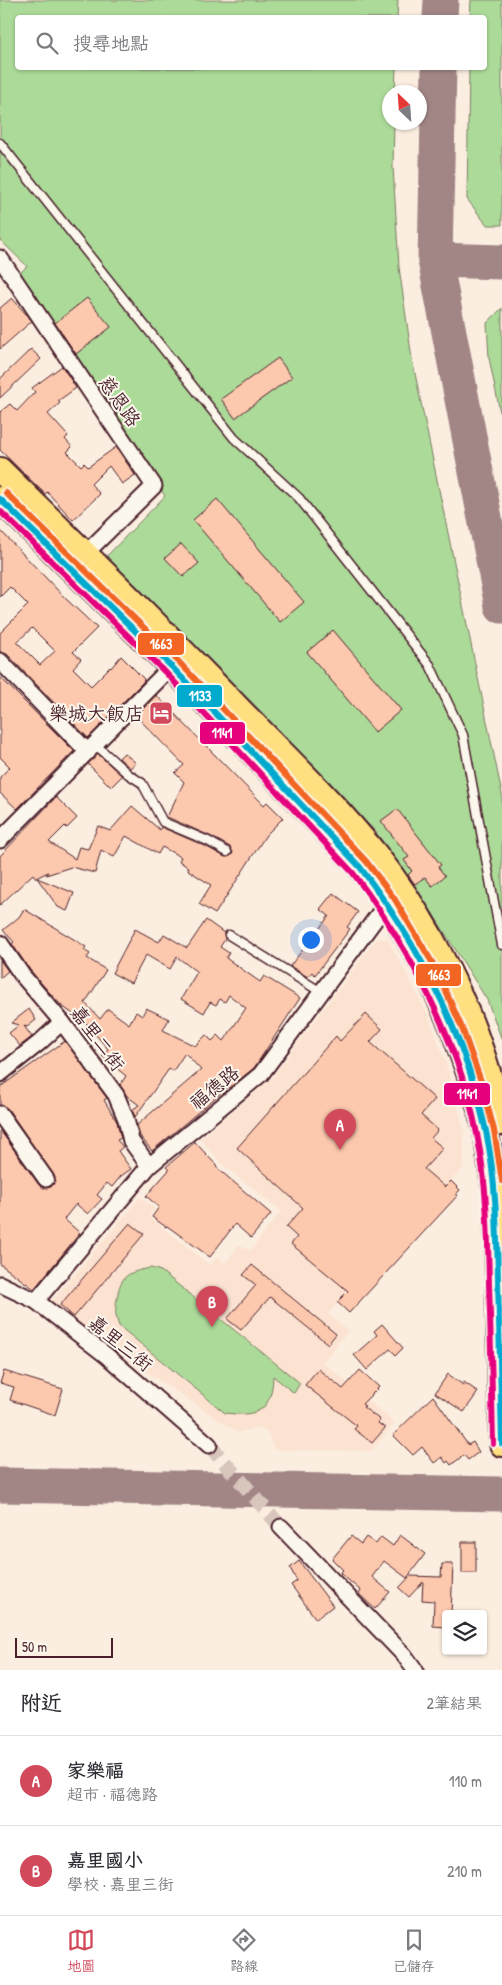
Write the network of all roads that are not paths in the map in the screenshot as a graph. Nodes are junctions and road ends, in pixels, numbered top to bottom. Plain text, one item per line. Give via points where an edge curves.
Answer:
1 (0, 143) edge
2 (0, 258) edge
3 (0, 470) edge
4 (0, 499) edge
5 (85, 554) junction
6 (178, 660) junction
7 (0, 661) edge
8 (92, 748) junction
9 (0, 840) edge
10 (227, 852) dead end
11 (395, 898) junction
12 (229, 935) dead end
13 (0, 943) edge
14 (502, 945) edge
15 (321, 992) junction
16 (62, 1022) junction
17 (0, 1074) edge
18 (0, 1114) edge
19 (494, 1128) edge
20 (149, 1166) junction
21 (46, 1179) dead end
22 (0, 1284) edge
23 (36, 1302) junction
24 (502, 1444) edge
25 (209, 1445) tunnel mouth
26 (281, 1527) tunnel mouth
27 (415, 1670) edge

1 - 14 lane via 234,438 299,498 430,665 463,734
2 - 5 street, 慈恩路 via 154,486
3 - 5 main road
4 - 6 main road
5 - 6 main road
6 - 8 street
6 - 11 main road via 360,867
7 - 8 street
8 - 9 street
8 - 10 lane via 142,783 163,822
11 - 15 street, 福德路
11 - 19 main road
11 - 19 main road via 430,935 455,983 492,1081
12 - 15 lane
13 - 16 street, 嘉里二街
15 - 20 street, 福德路 via 261,1074
16 - 17 street
16 - 20 street, 嘉里二街 via 116,1095 131,1141
18 - 21 street
19 - 24 main road
20 - 23 street, 福德路
22 - 23 street, 嘉里三街
23 - 25 street, 嘉里三街 via 107,1356
26 - 27 street

